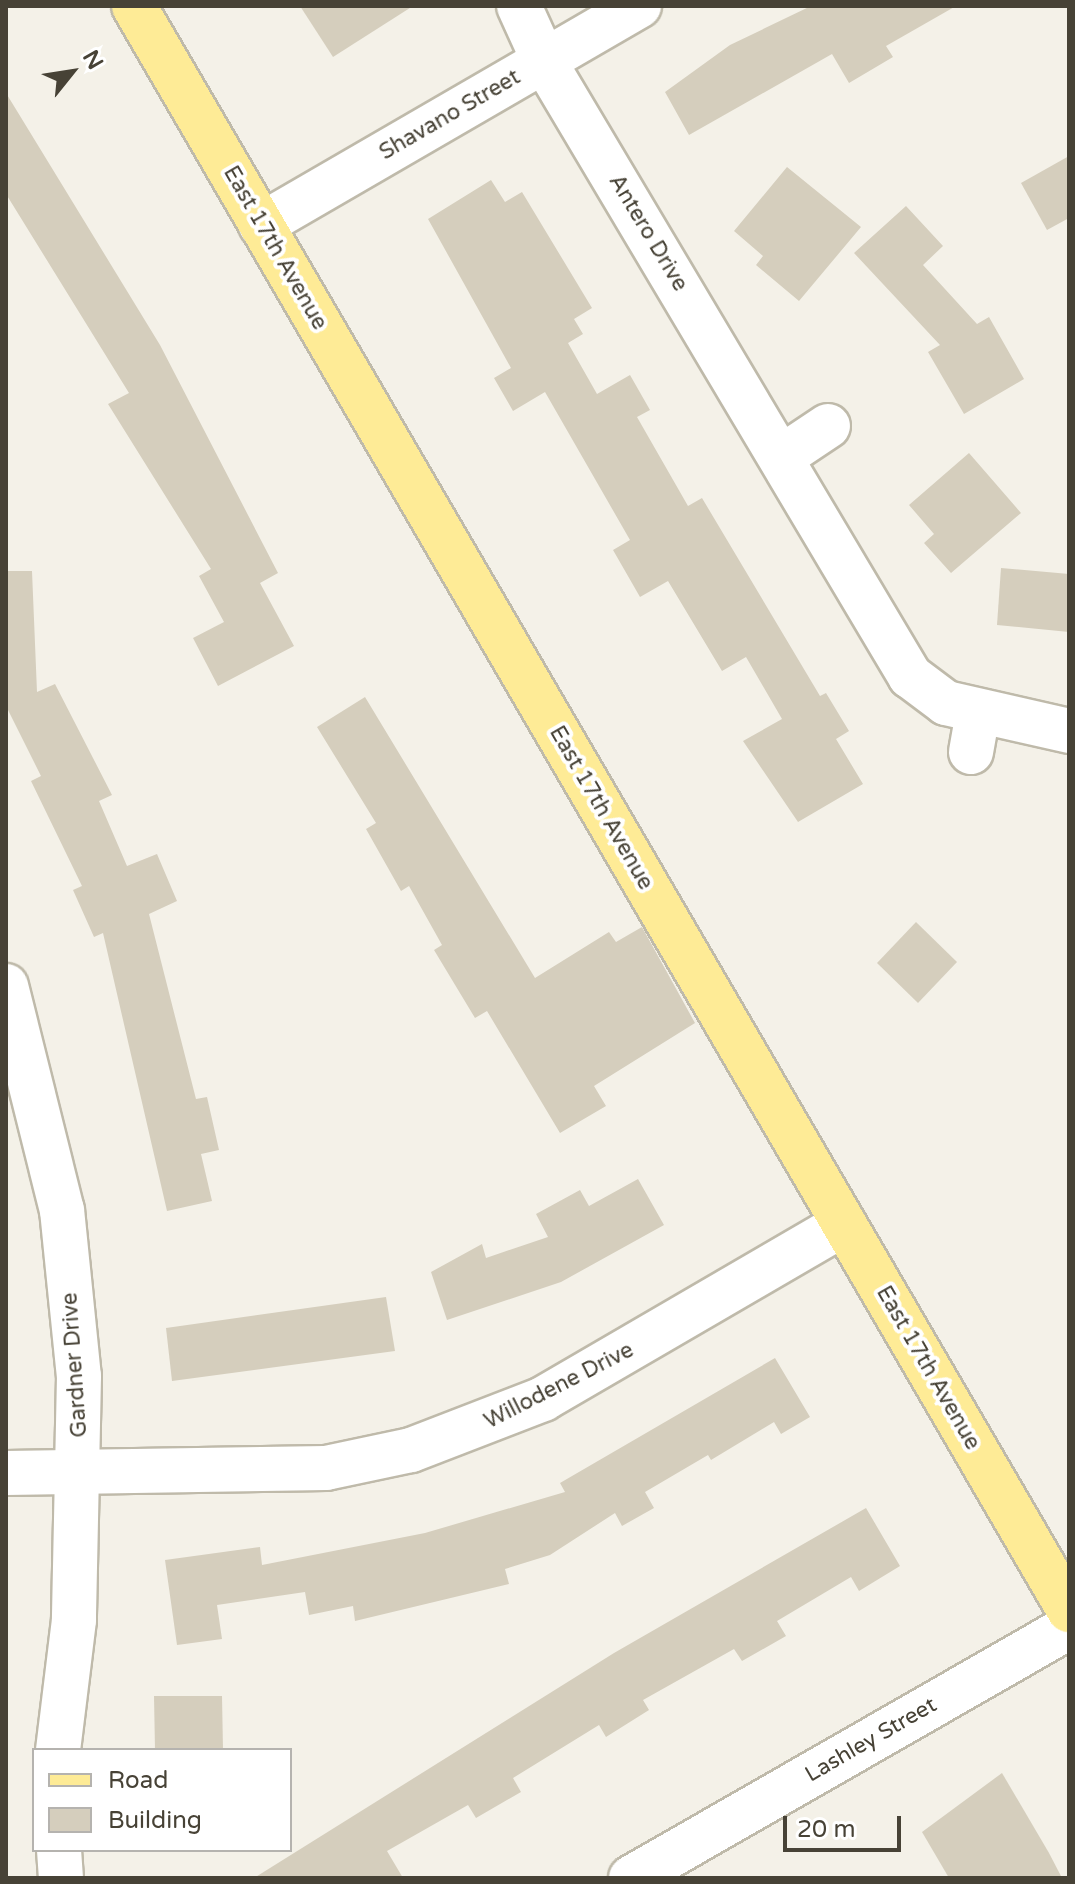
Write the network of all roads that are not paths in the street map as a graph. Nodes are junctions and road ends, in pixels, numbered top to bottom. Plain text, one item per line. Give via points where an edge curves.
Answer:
1 (134, 6) edge
2 (519, 6) edge
3 (639, 6) edge
4 (544, 61) junction
5 (261, 225) junction
6 (828, 426) dead end
7 (783, 456) junction
8 (1069, 731) edge
9 (6, 986) edge
10 (844, 1224) junction
11 (6, 1473) edge
12 (81, 1474) junction
13 (1069, 1610) edge
14 (1069, 1627) edge
15 (58, 1748) edge
16 (59, 1852) edge
17 (61, 1878) edge
18 (631, 1878) edge

1 - 5 main road, East 17th Avenue
2 - 4 street, Antero Drive
3 - 4 street, Shavano Street
4 - 5 street, Shavano Street
4 - 7 street, Antero Drive
5 - 10 main road, East 17th Avenue
6 - 7 street
7 - 8 street, Antero Drive via 910,676 975,733
9 - 12 street, Gardner Drive via 62,1210
10 - 12 street, Willodene Drive via 543,1399 411,1450 326,1468
10 - 13 main road, East 17th Avenue
11 - 12 street, Willodene Drive
12 - 15 street, Gardner Drive
14 - 18 street, Lashley Street
16 - 17 street

